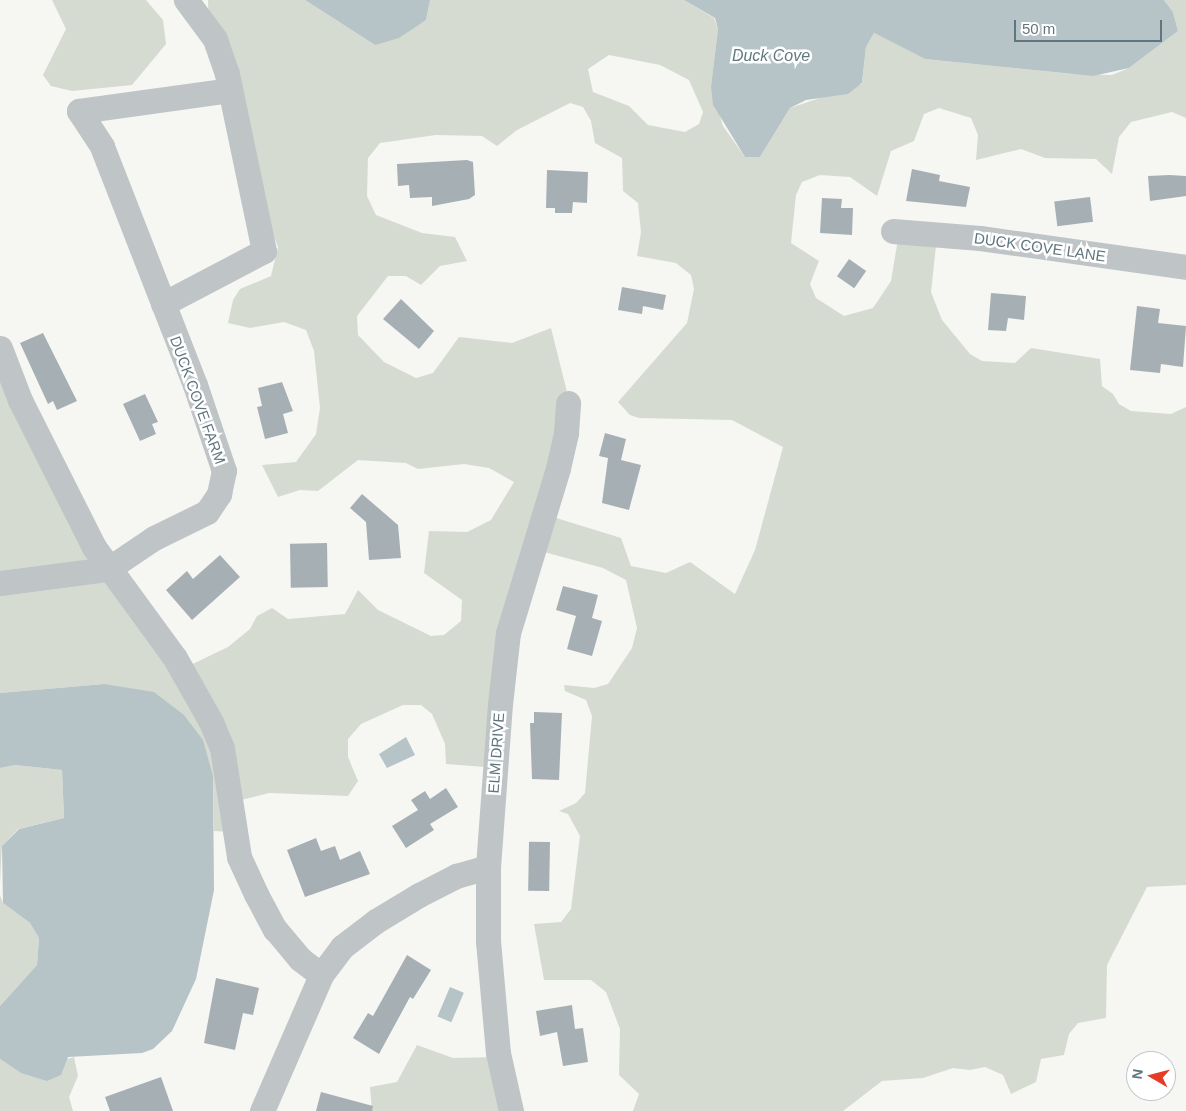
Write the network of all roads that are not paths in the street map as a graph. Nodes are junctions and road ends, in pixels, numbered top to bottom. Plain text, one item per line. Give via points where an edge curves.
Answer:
1 (186, 0) edge
2 (230, 90) junction
3 (893, 231) dead end
4 (1186, 267) edge
5 (161, 298) junction
6 (0, 348) edge
7 (568, 402) dead end
8 (108, 569) junction
9 (0, 583) edge
10 (488, 867) junction
11 (322, 975) junction
12 (262, 1111) edge
13 (511, 1111) edge

1 - 2 street via 215,38
2 - 5 street via 264,251
2 - 5 street, DUCK COVE FARM via 79,111 102,146
3 - 4 street, DUCK COVE LANE via 980,238
5 - 8 street, DUCK COVE FARM via 224,471 219,494 206,512 154,538
6 - 8 street via 62,487
7 - 10 street, ELM DRIVE via 566,434 558,468 508,633
8 - 9 street
8 - 11 street via 175,658 222,748 240,857 274,929 300,959
10 - 11 street via 456,876 376,920 342,947
10 - 13 street, ELM DRIVE via 488,941 497,1044
11 - 12 street

